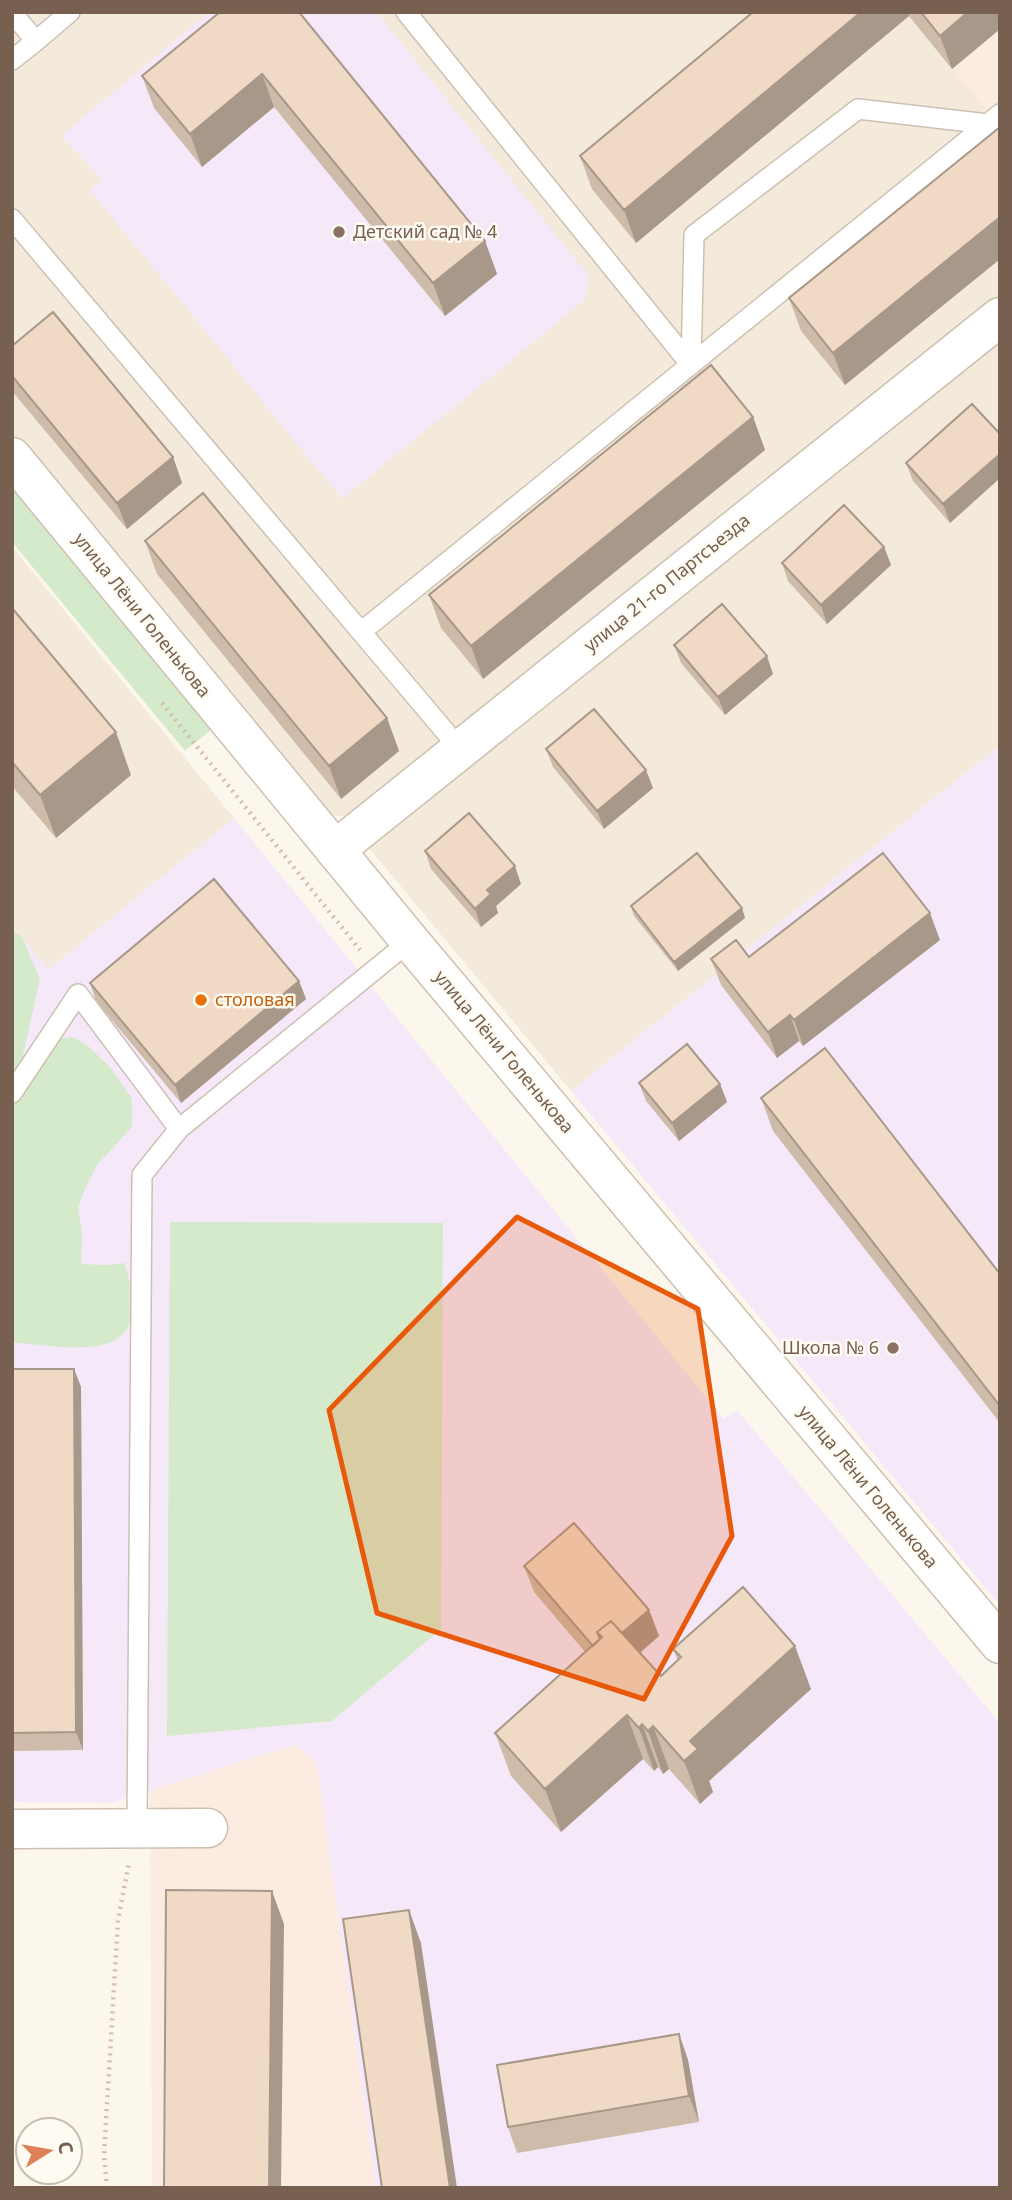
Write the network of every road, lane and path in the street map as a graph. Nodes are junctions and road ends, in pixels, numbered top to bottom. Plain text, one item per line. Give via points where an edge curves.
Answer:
1 (70, 12) edge
2 (405, 12) edge
3 (12, 13) edge
4 (36, 41) junction
5 (12, 60) edge
6 (994, 119) edge
7 (12, 219) edge
8 (1000, 317) edge
9 (691, 365) junction
10 (12, 457) edge
11 (361, 632) junction
12 (159, 699) dead end
13 (460, 749) junction
14 (335, 850) junction
15 (411, 941) junction
16 (375, 969) junction
17 (12, 1093) edge
18 (179, 1129) junction
19 (1000, 1644) edge
20 (136, 1828) junction
21 (208, 1828) dead end
22 (12, 1829) edge
23 (107, 2188) edge

1 - 4 lane
2 - 9 lane
3 - 4 lane
4 - 5 lane
6 - 9 lane
6 - 9 lane via 858,109 694,235
7 - 11 lane
8 - 13 street, улица 21-го Партсъезда
9 - 11 lane
10 - 14 street, улица Лёни Голенькова
11 - 13 lane
12 - 16 path
13 - 14 street, улица 21-го Партсъезда
14 - 15 street, улица Лёни Голенькова
15 - 16 lane
15 - 19 street, улица Лёни Голенькова
16 - 18 lane
17 - 18 lane via 78,995
18 - 20 lane via 142,1175
20 - 21 street
20 - 22 street
20 - 23 path via 118,1920 104,2155

